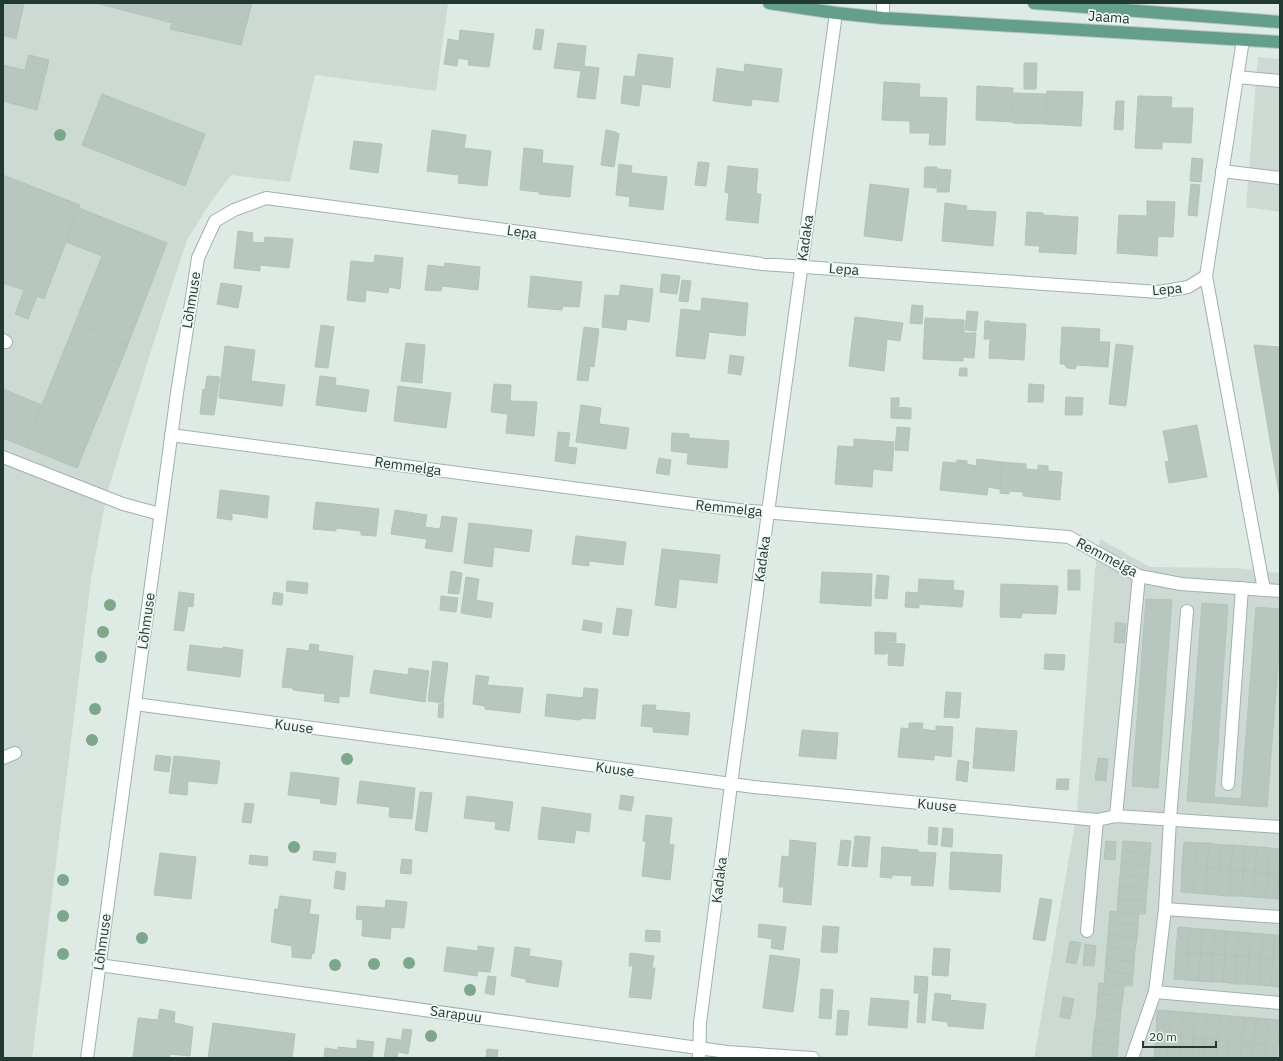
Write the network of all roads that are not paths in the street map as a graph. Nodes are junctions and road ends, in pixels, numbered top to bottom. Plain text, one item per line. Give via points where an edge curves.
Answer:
1 (769, 3) edge
2 (883, 3) edge
3 (1034, 3) edge
4 (836, 13) junction
5 (882, 18) junction
6 (1280, 22) edge
7 (1243, 40) junction
8 (1280, 42) edge
9 (1237, 78) junction
10 (1280, 81) edge
11 (1222, 171) junction
12 (1280, 178) edge
13 (244, 207) joint
14 (801, 266) junction
15 (1206, 276) junction
16 (171, 435) junction
17 (3, 457) edge
18 (768, 512) junction
19 (160, 514) junction
20 (1139, 576) junction
21 (1242, 588) junction
22 (1264, 590) junction
23 (1280, 591) edge
24 (1187, 610) dead end
25 (135, 704) junction
26 (15, 753) dead end
27 (3, 758) edge
28 (731, 784) junction
29 (1228, 784) dead end
30 (1116, 816) junction
31 (1170, 819) junction
32 (1097, 820) junction
33 (1280, 827) edge
34 (1165, 908) junction
35 (1280, 917) edge
36 (1087, 931) dead end
37 (99, 965) junction
38 (1155, 992) junction
39 (1280, 1003) edge
40 (699, 1053) edge
41 (87, 1058) edge
42 (813, 1058) edge
43 (1132, 1058) edge

1 - 4 main road, Jaama
2 - 5 street
3 - 6 main road, Jaama
4 - 5 main road, Jaama
4 - 14 street, Kadaka
5 - 7 main road, Jaama
7 - 8 main road, Jaama
7 - 9 street
9 - 10 street
9 - 11 street
11 - 12 street
11 - 15 street
13 - 14 street, Lepa via 266,198 762,264
13 - 16 street, Lõhmuse via 215,221 198,258
14 - 15 street, Lepa via 1159,292 1188,287
14 - 18 street, Kadaka
15 - 22 street
16 - 18 street, Remmelga
16 - 19 street, Lõhmuse
17 - 19 street via 123,504
18 - 20 street, Remmelga via 1070,537
18 - 28 street, Kadaka
19 - 25 street, Lõhmuse
20 - 21 street, Remmelga via 1181,584
20 - 30 street
21 - 22 street, Remmelga
21 - 29 street
22 - 23 street, Remmelga
24 - 31 street
25 - 28 street, Kuuse
25 - 37 street, Lõhmuse
26 - 27 street
28 - 32 street, Kuuse
28 - 40 street, Kadaka via 700,1024
30 - 31 street, Kuuse
30 - 32 street, Kuuse
31 - 33 street, Kuuse
31 - 34 street
32 - 36 street
34 - 35 street
34 - 38 street
37 - 40 street, Sarapuu
37 - 41 street, Lõhmuse
38 - 39 street
38 - 43 street
40 - 42 street, Sarapuu via 727,1052

